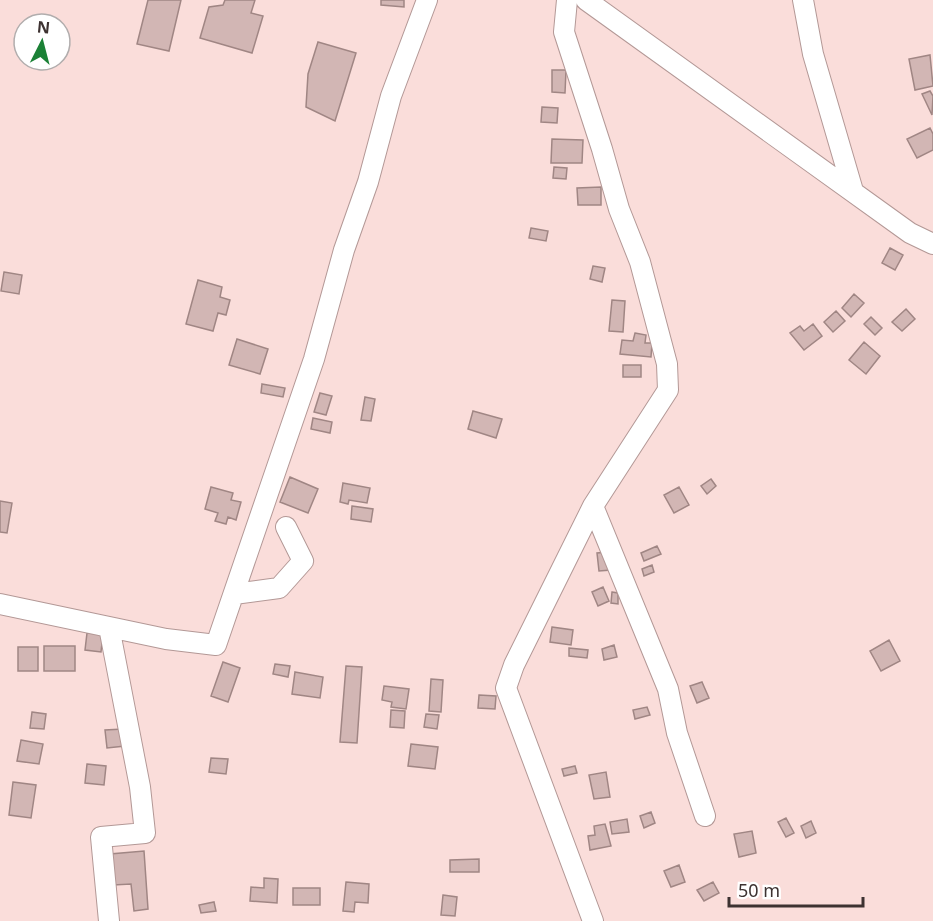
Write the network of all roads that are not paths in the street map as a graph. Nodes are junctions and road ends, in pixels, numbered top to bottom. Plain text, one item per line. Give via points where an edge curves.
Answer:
1 (427, 0) edge
2 (567, 0) edge
3 (586, 0) edge
4 (803, 0) edge
5 (853, 191) junction
6 (933, 244) edge
7 (592, 506) junction
8 (286, 527) dead end
9 (234, 594) junction
10 (0, 604) edge
11 (109, 627) junction
12 (705, 816) dead end
13 (109, 921) edge
14 (593, 921) edge

1 - 9 street via 391,96 314,359
2 - 7 street via 564,32 619,210 640,262 667,364 668,390
3 - 5 street
4 - 5 street via 813,54
5 - 6 street via 910,233
7 - 12 street via 668,689 677,733
7 - 14 street via 506,688
8 - 9 street via 303,561 279,588
9 - 11 street via 216,645
10 - 11 street
11 - 13 street via 145,832 101,837

